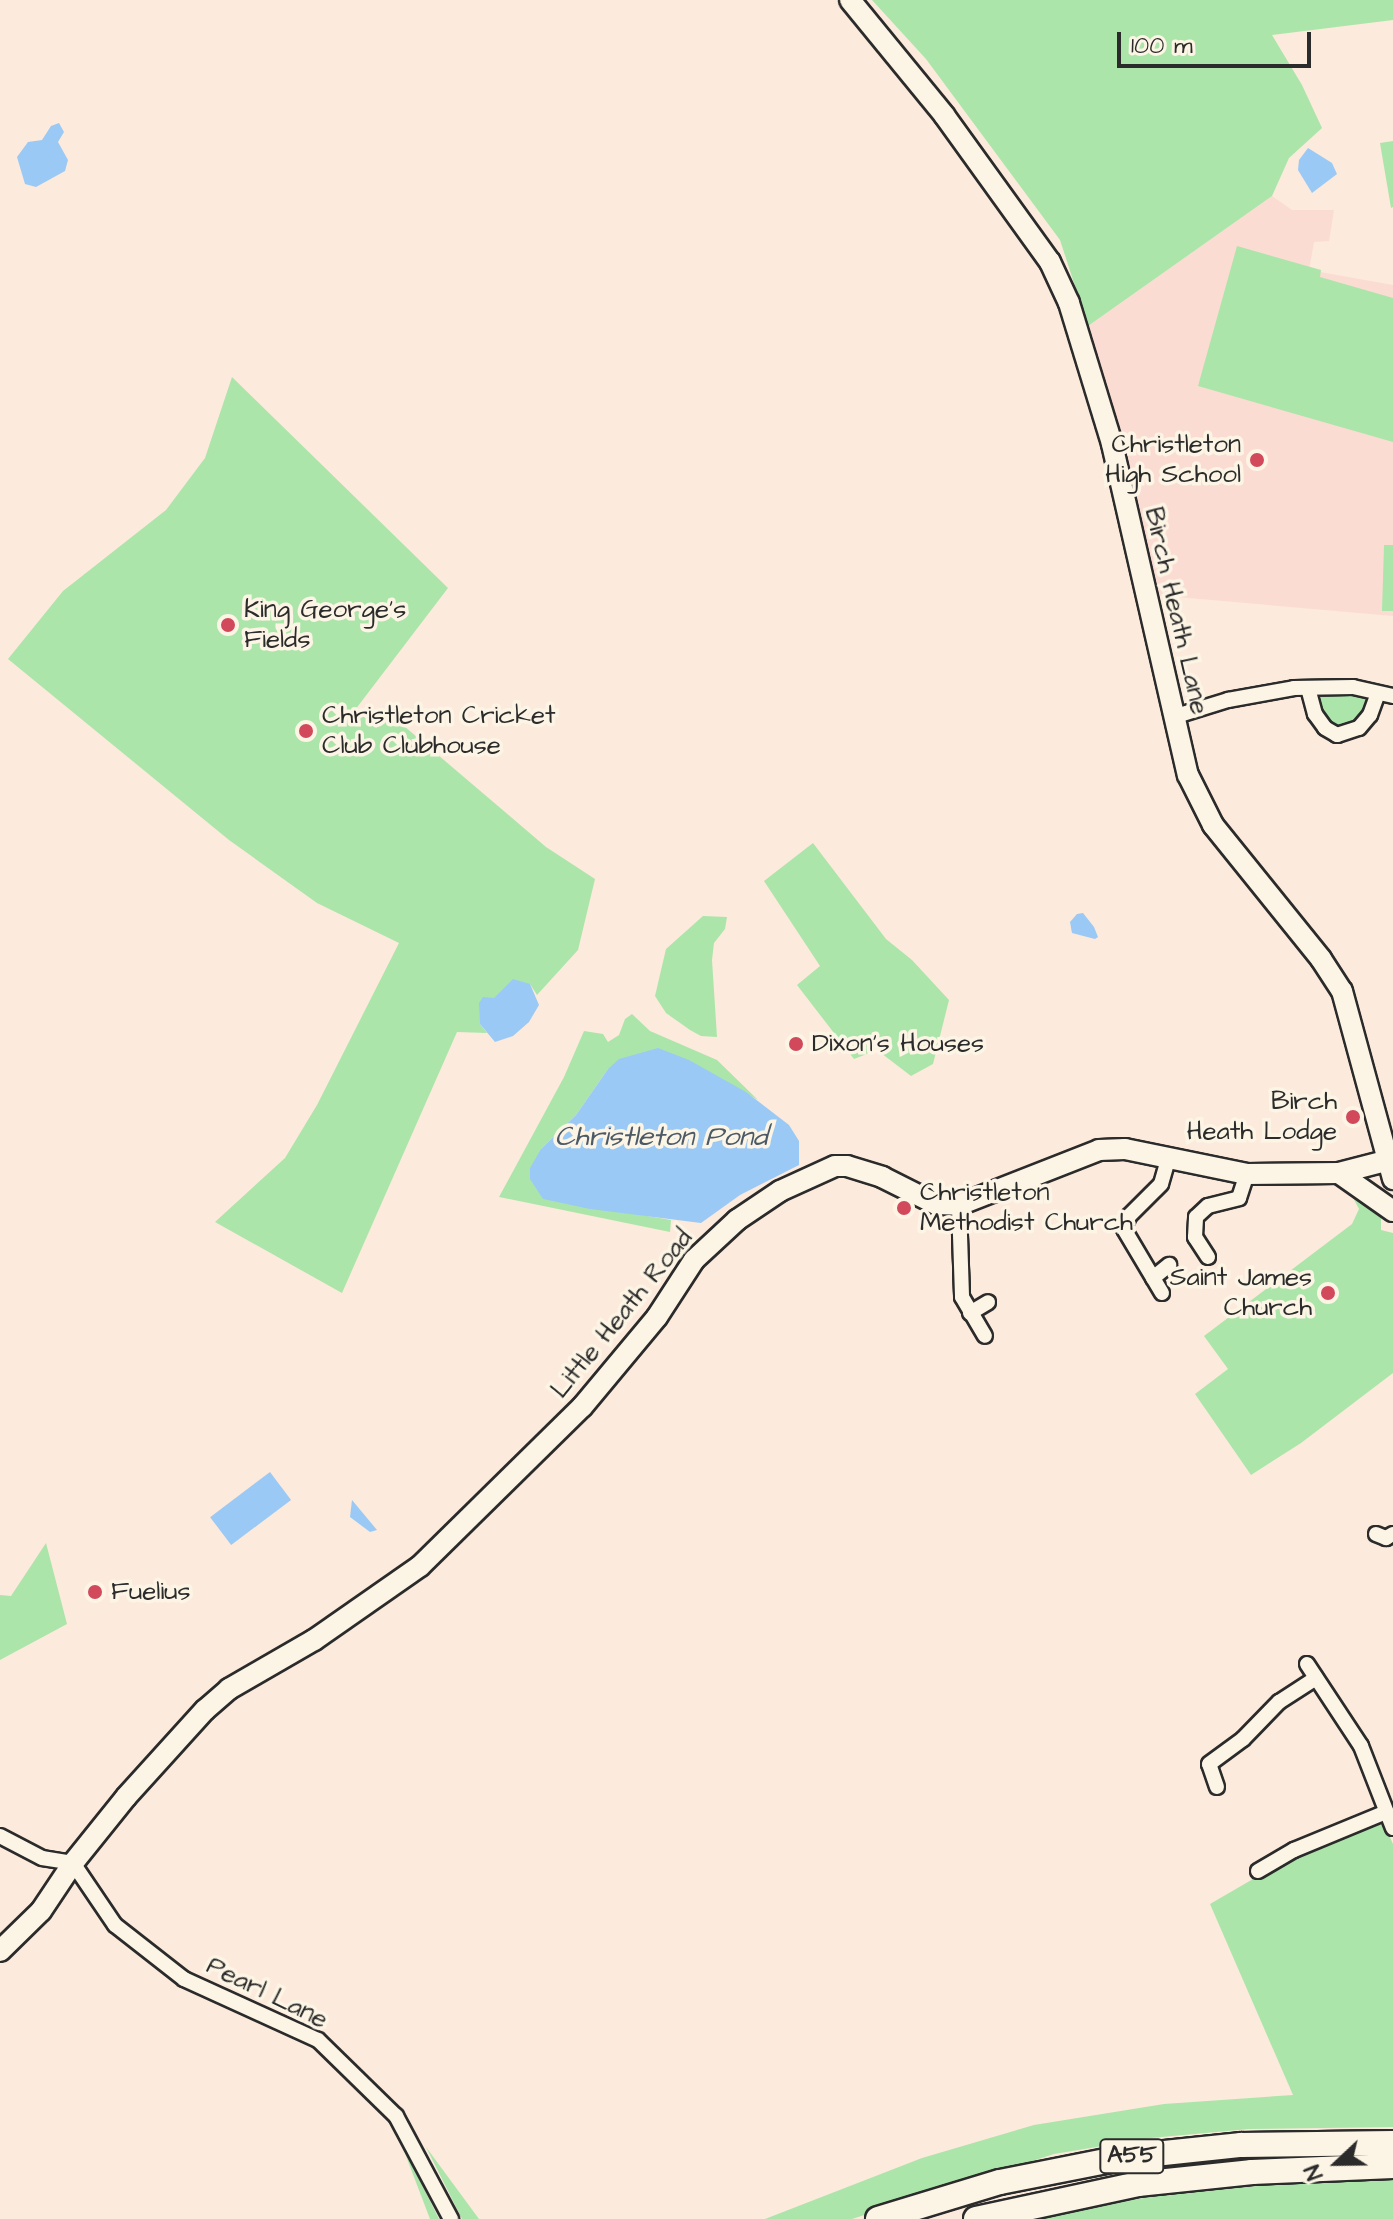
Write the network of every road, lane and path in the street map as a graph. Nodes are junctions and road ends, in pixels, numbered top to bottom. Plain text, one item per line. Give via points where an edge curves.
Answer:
1 (850, 0) edge
2 (1308, 688) junction
3 (1386, 694) edge
4 (1173, 717) junction
5 (1168, 1160) junction
6 (1392, 1166) edge
7 (1339, 1173) junction
8 (1247, 1174) junction
9 (959, 1205) junction
10 (1393, 1211) edge
11 (1208, 1257) dead end
12 (1169, 1265) dead end
13 (1153, 1278) junction
14 (1162, 1293) dead end
15 (988, 1302) dead end
16 (970, 1313) junction
17 (985, 1336) dead end
18 (1376, 1534) dead end
19 (1393, 1534) edge
20 (1307, 1664) dead end
21 (1316, 1678) junction
22 (1217, 1787) dead end
23 (1386, 1812) junction
24 (1393, 1828) edge
25 (0, 1836) edge
26 (73, 1863) junction
27 (1258, 1871) dead end
28 (0, 1951) edge
29 (1393, 2143) edge
30 (1393, 2166) edge
31 (451, 2219) edge
32 (878, 2219) edge
33 (976, 2219) edge

1 - 4 street, Birch Heath Lane via 944,115 1042,250 1069,303 1112,444
2 - 3 street via 1353,687
2 - 3 street via 1315,714 1337,735 1359,728
2 - 4 street via 1228,700
4 - 6 street, Birch Heath Lane via 1188,775 1213,825 1342,991
5 - 8 street
5 - 9 street via 1125,1149 1099,1150
5 - 13 street via 1161,1184 1129,1216 1124,1229
6 - 7 street
7 - 8 street
7 - 10 street
8 - 11 street via 1239,1198 1208,1206 1196,1217 1195,1237
9 - 16 street via 962,1297
9 - 26 street, Little Heath Road via 936,1204 882,1177 835,1166 780,1191 737,1220 694,1260 657,1317 582,1407 481,1509 391,1589 215,1701
12 - 13 street
13 - 14 street
15 - 16 street
16 - 17 street
18 - 19 street
20 - 21 street
21 - 22 street via 1279,1702 1209,1764
21 - 23 street via 1361,1746
23 - 24 street
23 - 27 street via 1294,1850
25 - 26 street via 42,1858
26 - 28 street, Little Heath Road via 41,1911
26 - 31 street, Pearl Lane via 115,1925 164,1966 318,2040 367,2086 396,2116
29 - 32 highway, A55 via 1241,2145 1126,2157 1000,2182
30 - 33 highway, A55 via 1138,2184

